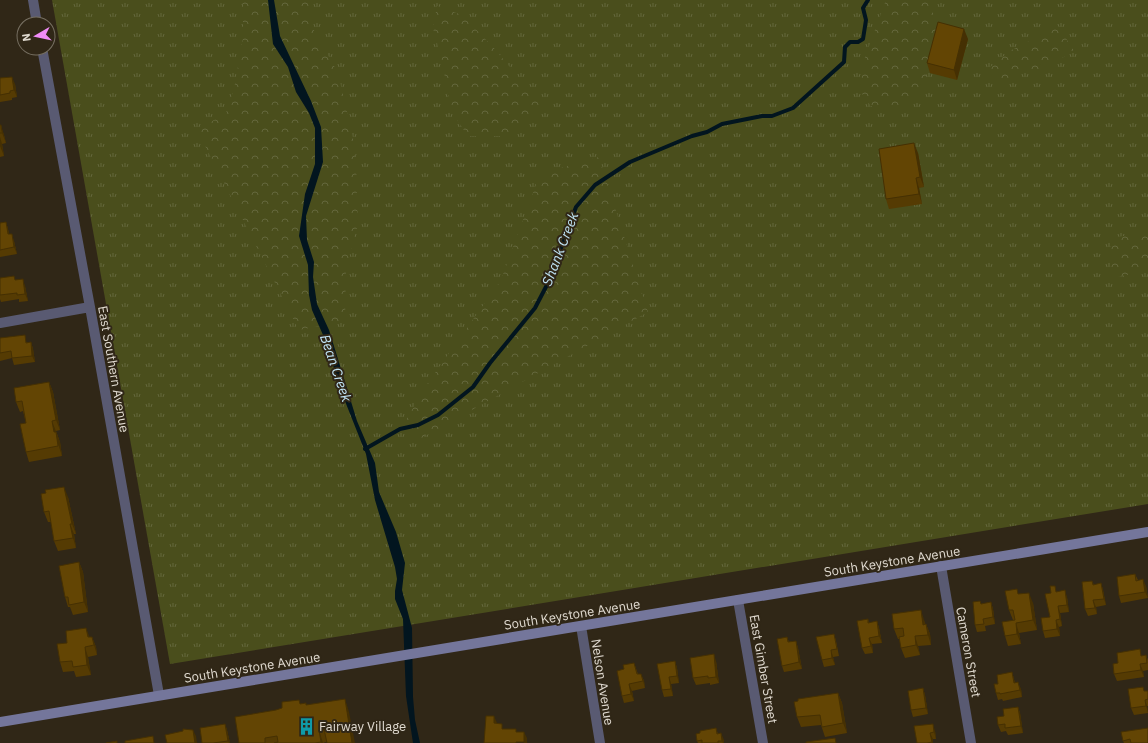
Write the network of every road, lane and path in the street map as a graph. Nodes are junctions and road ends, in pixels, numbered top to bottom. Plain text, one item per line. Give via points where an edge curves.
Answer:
1 (33, 0) edge
2 (36, 16) edge
3 (43, 56) edge
4 (90, 308) junction
5 (0, 323) edge
6 (1148, 532) edge
7 (941, 566) junction
8 (738, 600) junction
9 (581, 626) junction
10 (159, 695) junction
11 (0, 722) edge
12 (600, 743) edge
13 (763, 743) edge
14 (971, 743) edge

1 - 2 street
3 - 4 street, East Southern Avenue
4 - 5 street
4 - 10 street, East Southern Avenue
6 - 7 main road, South Keystone Avenue
7 - 8 main road, South Keystone Avenue
7 - 14 street, Cameron Street
8 - 9 main road, South Keystone Avenue
8 - 13 street, East Gimber Street
9 - 10 main road, South Keystone Avenue
9 - 12 street, Nelson Avenue
10 - 11 main road, South Keystone Avenue

